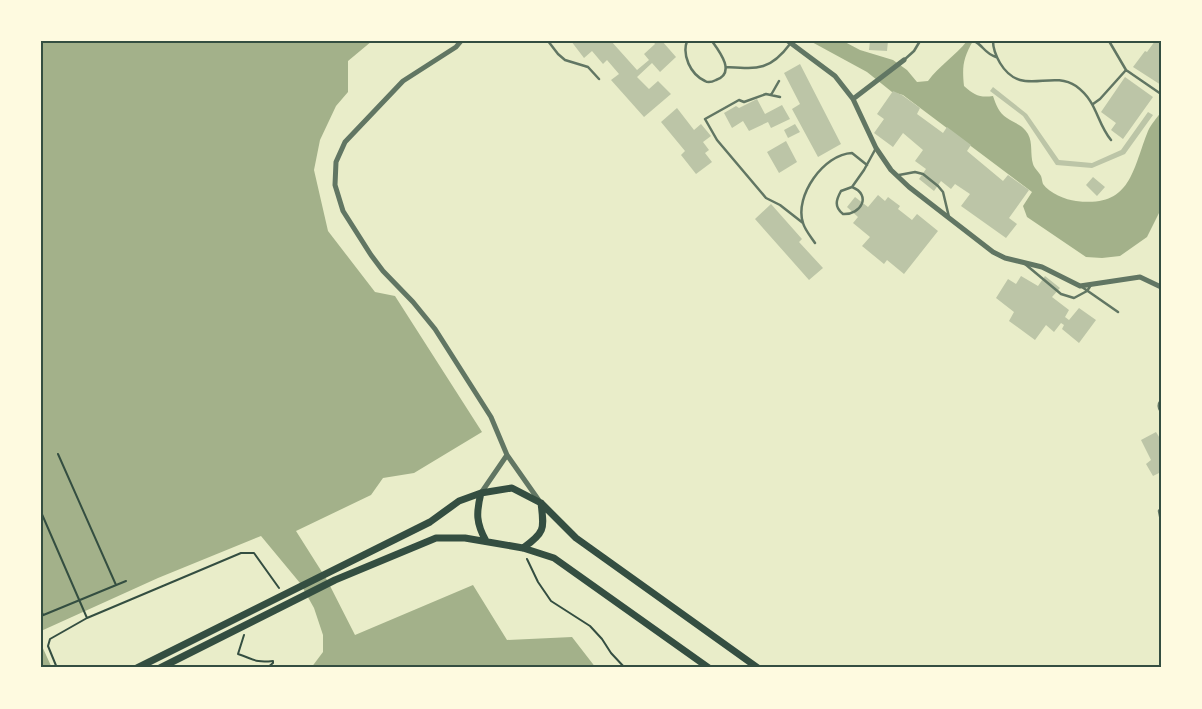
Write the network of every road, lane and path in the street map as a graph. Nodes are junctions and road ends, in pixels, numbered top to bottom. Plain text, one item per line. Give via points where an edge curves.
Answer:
1 (461, 41) edge
2 (548, 41) edge
3 (688, 41) edge
4 (712, 41) edge
5 (920, 41) edge
6 (974, 41) edge
7 (993, 41) edge
8 (1109, 41) edge
9 (789, 42) edge
10 (996, 57) junction
11 (904, 60) joint
12 (726, 67) junction
13 (1126, 70) junction
14 (599, 79) dead end
15 (779, 80) dead end
16 (1161, 94) edge
17 (771, 95) junction
18 (780, 98) dead end
19 (853, 98) junction
20 (1093, 104) junction
21 (1111, 140) dead end
22 (876, 148) junction
23 (866, 165) junction
24 (897, 176) junction
25 (852, 187) junction
26 (949, 218) junction
27 (802, 223) junction
28 (815, 244) dead end
29 (1023, 262) junction
30 (1091, 285) junction
31 (1080, 286) junction
32 (1161, 287) edge
33 (1087, 291) junction
34 (1118, 312) dead end
35 (1161, 400) edge
36 (1161, 412) edge
37 (58, 454) dead end
38 (507, 454) junction
39 (481, 493) junction
40 (541, 502) junction
41 (1161, 508) edge
42 (41, 512) edge
43 (1161, 521) edge
44 (486, 541) junction
45 (521, 547) junction
46 (126, 581) dead end
47 (116, 586) junction
48 (283, 594) junction
49 (80, 600) junction
50 (41, 610) edge
51 (42, 615) edge
52 (87, 618) junction
53 (247, 625) junction
54 (56, 668) edge
55 (137, 668) edge
56 (160, 668) edge
57 (267, 668) edge
58 (625, 668) edge
59 (709, 668) edge
60 (758, 668) edge

1 - 38 street via 403,81 345,142 336,162 335,185 343,211 366,248 382,271 435,329 491,417
2 - 14 lane via 565,60 588,67
3 - 12 lane via 684,51 687,61 704,81 719,79
4 - 12 lane via 725,59
5 - 11 lane
6 - 10 lane
7 - 10 lane
8 - 13 lane
9 - 12 lane via 778,59 764,66 751,69
9 - 19 street via 835,76
10 - 20 lane via 1004,69 1018,80 1066,81
11 - 19 street
13 - 16 lane
13 - 20 lane
15 - 17 lane
17 - 18 lane
17 - 27 lane via 744,102 739,100 705,119 717,140 766,198
19 - 22 street
20 - 21 lane via 1102,130
22 - 23 lane
22 - 24 street
23 - 25 lane
23 - 27 lane via 852,153 829,161 816,175 806,194
24 - 26 street
24 - 26 lane via 915,172 938,186 943,192
25 - 25 lane via 862,195 860,209 842,214 837,208 838,197 841,191
26 - 29 street via 993,252
27 - 28 lane
29 - 31 street via 1042,267
29 - 33 lane via 1061,294 1074,298
30 - 31 street
30 - 32 street via 1140,277
30 - 33 lane
31 - 33 lane
33 - 34 lane
35 - 36 lane
37 - 47 path
38 - 39 street
38 - 40 street
39 - 40 main road via 512,488
39 - 44 main road via 476,510 479,528
39 - 48 main road via 459,501 430,522
40 - 45 main road via 543,525 537,538
40 - 60 main road via 576,538
41 - 43 lane
42 - 49 path
44 - 45 main road
44 - 53 main road via 436,538 335,580
45 - 58 path via 551,601 590,626
45 - 59 main road via 554,558
46 - 47 path
47 - 49 path
48 - 52 path via 254,553 241,553
48 - 55 main road
49 - 51 path
49 - 52 path
50 - 51 path
52 - 54 path via 50,640 48,646
53 - 56 main road
53 - 57 path via 238,654 252,661 273,661

